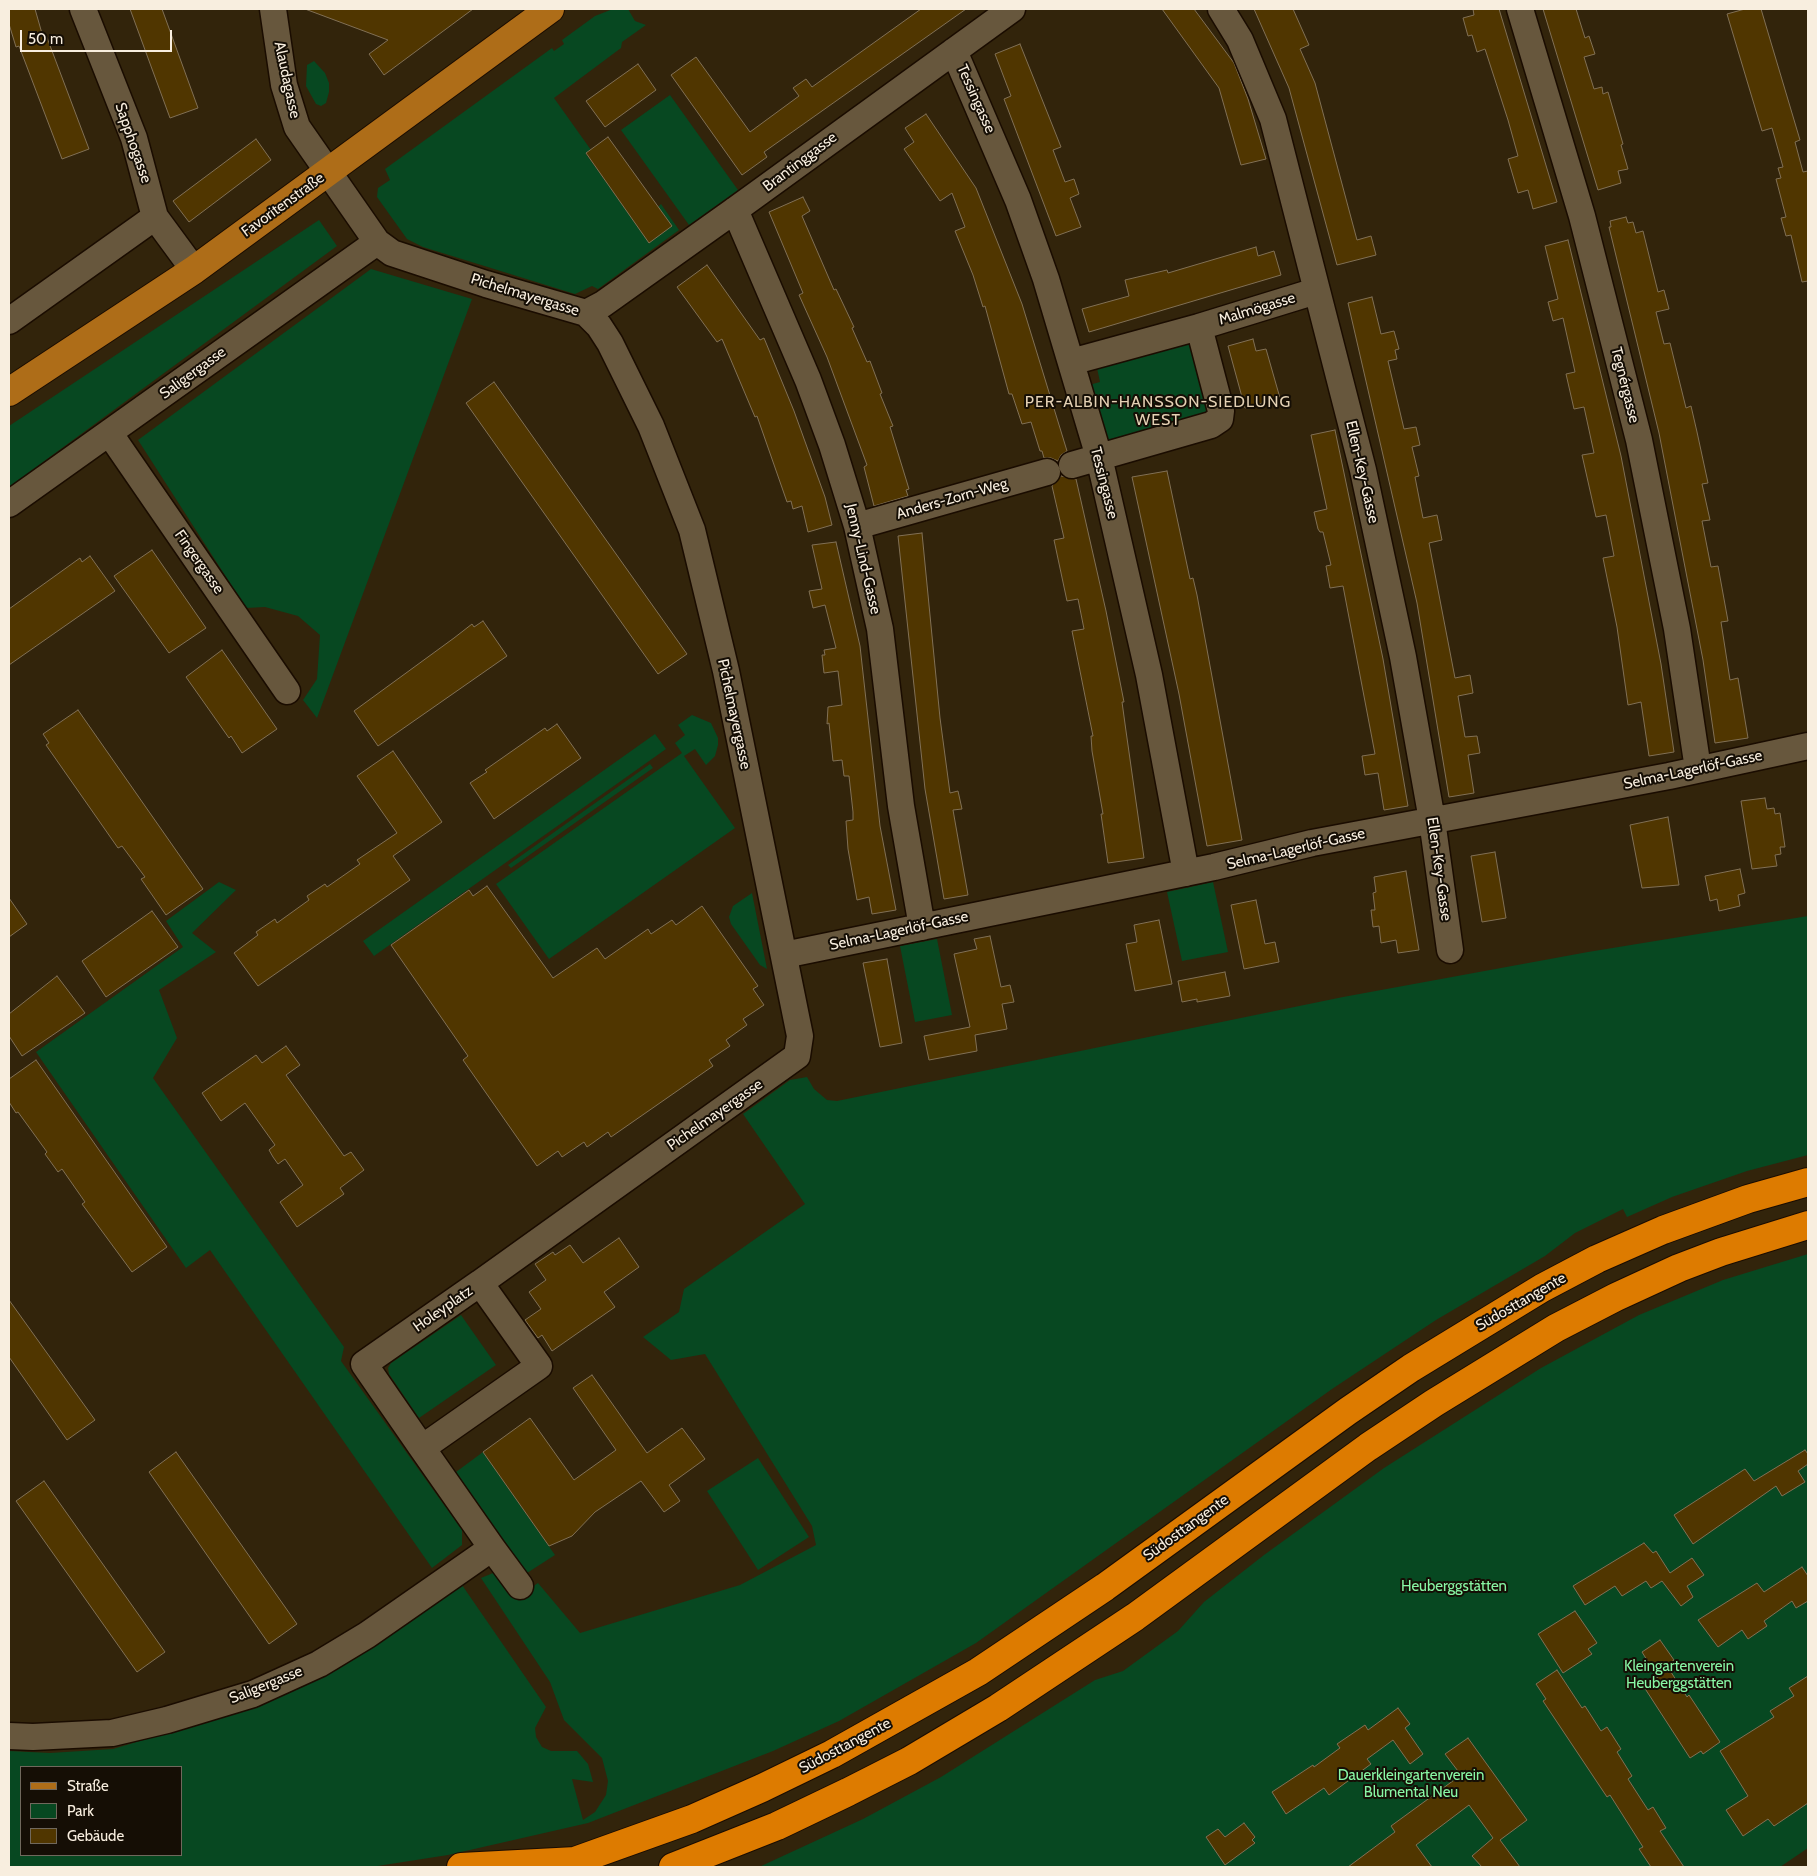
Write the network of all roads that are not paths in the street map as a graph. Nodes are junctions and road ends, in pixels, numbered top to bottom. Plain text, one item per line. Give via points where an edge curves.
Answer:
1 (83, 9) edge
2 (273, 9) edge
3 (550, 9) edge
4 (1012, 9) edge
5 (1221, 9) edge
6 (1520, 9) edge
7 (954, 50) junction
8 (328, 172) junction
9 (735, 210) junction
10 (155, 217) junction
11 (377, 242) junction
12 (194, 270) junction
13 (1316, 291) junction
14 (586, 313) junction
15 (9, 322) edge
16 (1199, 327) junction
17 (1070, 362) junction
18 (9, 392) edge
19 (110, 434) junction
20 (1098, 457) junction
21 (1072, 465) dead end
22 (1047, 472) dead end
23 (9, 504) edge
24 (857, 526) junction
25 (287, 691) dead end
26 (1808, 746) edge
27 (1698, 770) junction
28 (1432, 820) junction
29 (1186, 873) junction
30 (922, 927) junction
31 (1450, 950) dead end
32 (784, 955) junction
33 (1808, 1182) edge
34 (1808, 1225) edge
35 (480, 1283) junction
36 (422, 1448) junction
37 (492, 1548) junction
38 (520, 1586) dead end
39 (9, 1736) edge
40 (569, 1864) edge
41 (461, 1867) edge
42 (674, 1867) edge

1 - 10 street, Sapphogasse via 134,138
2 - 8 street, Alaudagasse via 290,108 302,136
3 - 8 main road, Favoritenstraße
4 - 7 street, Brantinggasse
5 - 13 street, Ellen-Key-Gasse via 1243,48 1273,119
6 - 27 street, Tegnérgasse via 1582,216 1639,440 1677,629
7 - 9 street, Brantinggasse
7 - 17 street, Tessingasse via 1018,200 1046,279
8 - 11 street, Pichelmayergasse
8 - 12 main road, Favoritenstraße
9 - 14 street, Brantinggasse
9 - 24 street, Jenny-Lind-Gasse via 808,380
10 - 12 street, Sapphogasse
10 - 15 street
11 - 14 street, Pichelmayergasse via 392,253 418,262
11 - 19 street, Saligergasse
12 - 18 main road, Favoritenstraße
13 - 16 street, Malmögasse
13 - 28 street, Ellen-Key-Gasse via 1363,470 1403,657
14 - 32 street, Pichelmayergasse via 610,343 647,418 688,522 726,671
16 - 17 street, Malmögasse
16 - 20 street via 1220,404 1220,419 1211,425
17 - 20 street, Tessingasse
19 - 23 street, Saligergasse
19 - 25 street, Fingergasse
20 - 21 street
20 - 29 street, Tessingasse via 1149,675
22 - 24 street, Anders-Zorn-Weg
24 - 30 street, Jenny-Lind-Gasse via 880,629 901,806
26 - 27 street, Selma-Lagerlöf-Gasse
27 - 28 street, Selma-Lagerlöf-Gasse
28 - 29 street, Selma-Lagerlöf-Gasse via 1312,843
28 - 31 street, Ellen-Key-Gasse
29 - 30 street, Selma-Lagerlöf-Gasse
30 - 32 street, Selma-Lagerlöf-Gasse
32 - 35 street, Pichelmayergasse via 800,1036 797,1056
33 - 40 highway, Südosttangente via 1748,1199 1663,1230 1542,1288 1379,1389 1105,1587 978,1672 849,1745 762,1788 692,1819
34 - 42 highway via 1679,1268 1556,1328 1376,1442 1135,1617 998,1708 909,1761 848,1792 777,1826
35 - 36 street, Holeyplatz via 538,1366
35 - 36 street, Holeyplatz via 364,1364
36 - 37 street
37 - 38 street
37 - 39 street, Saligergasse via 367,1635 319,1664 253,1694 112,1733
40 - 41 highway, Südosttangente

